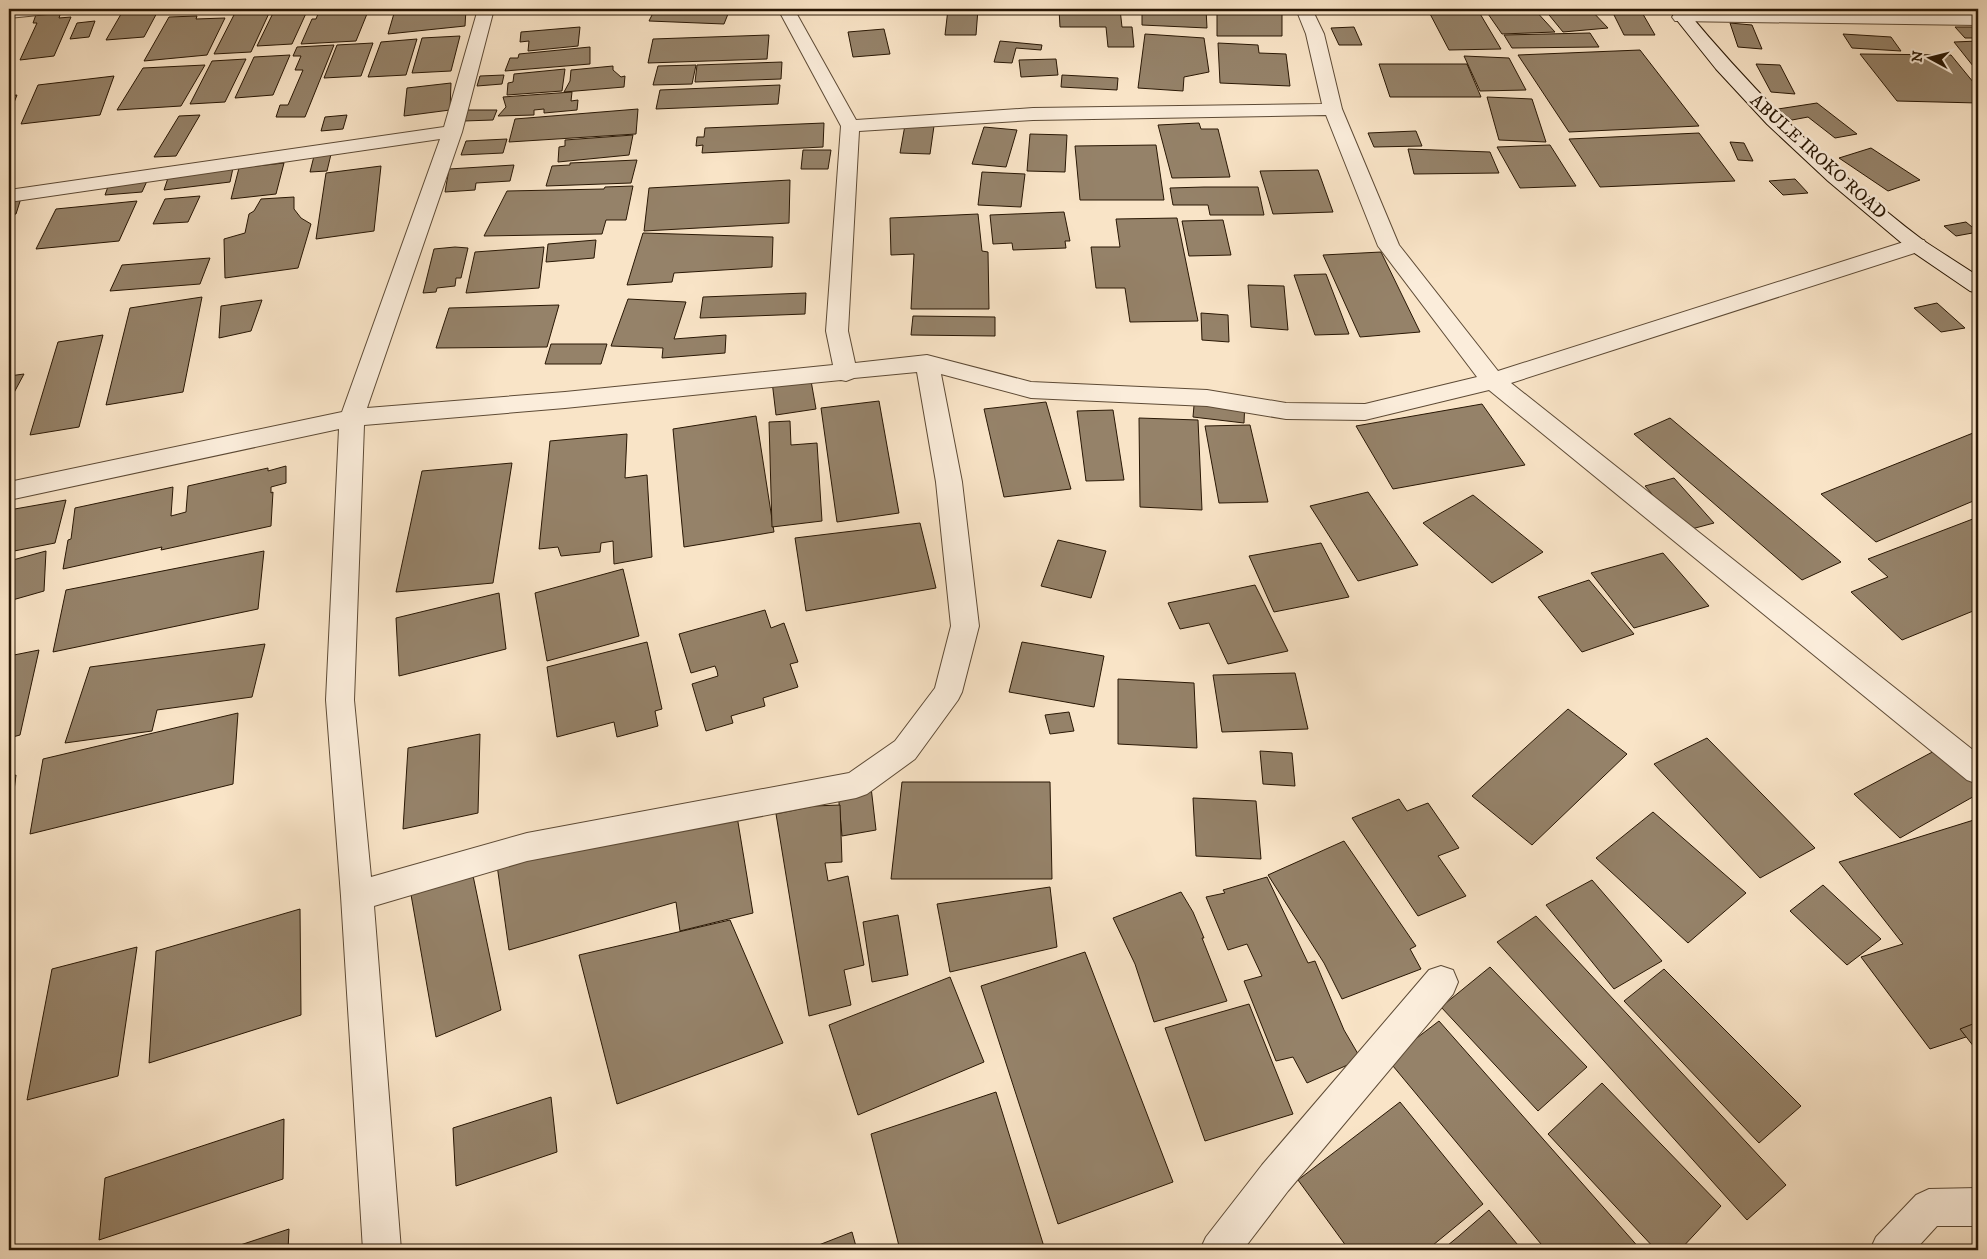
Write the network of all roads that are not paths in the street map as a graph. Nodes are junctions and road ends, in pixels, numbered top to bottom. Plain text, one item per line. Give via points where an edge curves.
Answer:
1 (48, 9) edge
2 (486, 9) edge
3 (786, 9) edge
4 (1304, 9) edge
5 (9, 13) edge
6 (1679, 13) edge
7 (1978, 20) edge
8 (1333, 109) junction
9 (850, 126) junction
10 (452, 132) junction
11 (9, 196) edge
12 (1917, 245) junction
13 (1978, 286) edge
14 (927, 363) junction
15 (846, 373) junction
16 (1493, 381) junction
17 (352, 418) junction
18 (9, 491) edge
19 (1978, 771) edge
20 (357, 896) junction
21 (1441, 982) dead end
22 (1978, 1207) edge
23 (382, 1250) edge
24 (1220, 1250) edge
25 (1889, 1250) edge

1 - 5 street
2 - 10 street
3 - 9 street
4 - 8 street via 1315,34
6 - 7 street
6 - 12 street, ABULE IROKO ROAD via 1774,120 1835,177
8 - 9 street via 1033,114
8 - 16 street via 1389,246
9 - 15 street via 838,331
10 - 11 street
10 - 17 street
12 - 13 street, ABULE IROKO ROAD
12 - 16 street
14 - 15 street
14 - 16 street via 1031,390 1207,398 1286,411 1365,412
14 - 20 street via 949,482 965,626 948,692 905,750 856,785 527,847
15 - 17 street
16 - 19 street
17 - 18 street
17 - 20 street via 340,700
20 - 23 street
21 - 24 street via 1275,1178
22 - 25 street via 1929,1208

